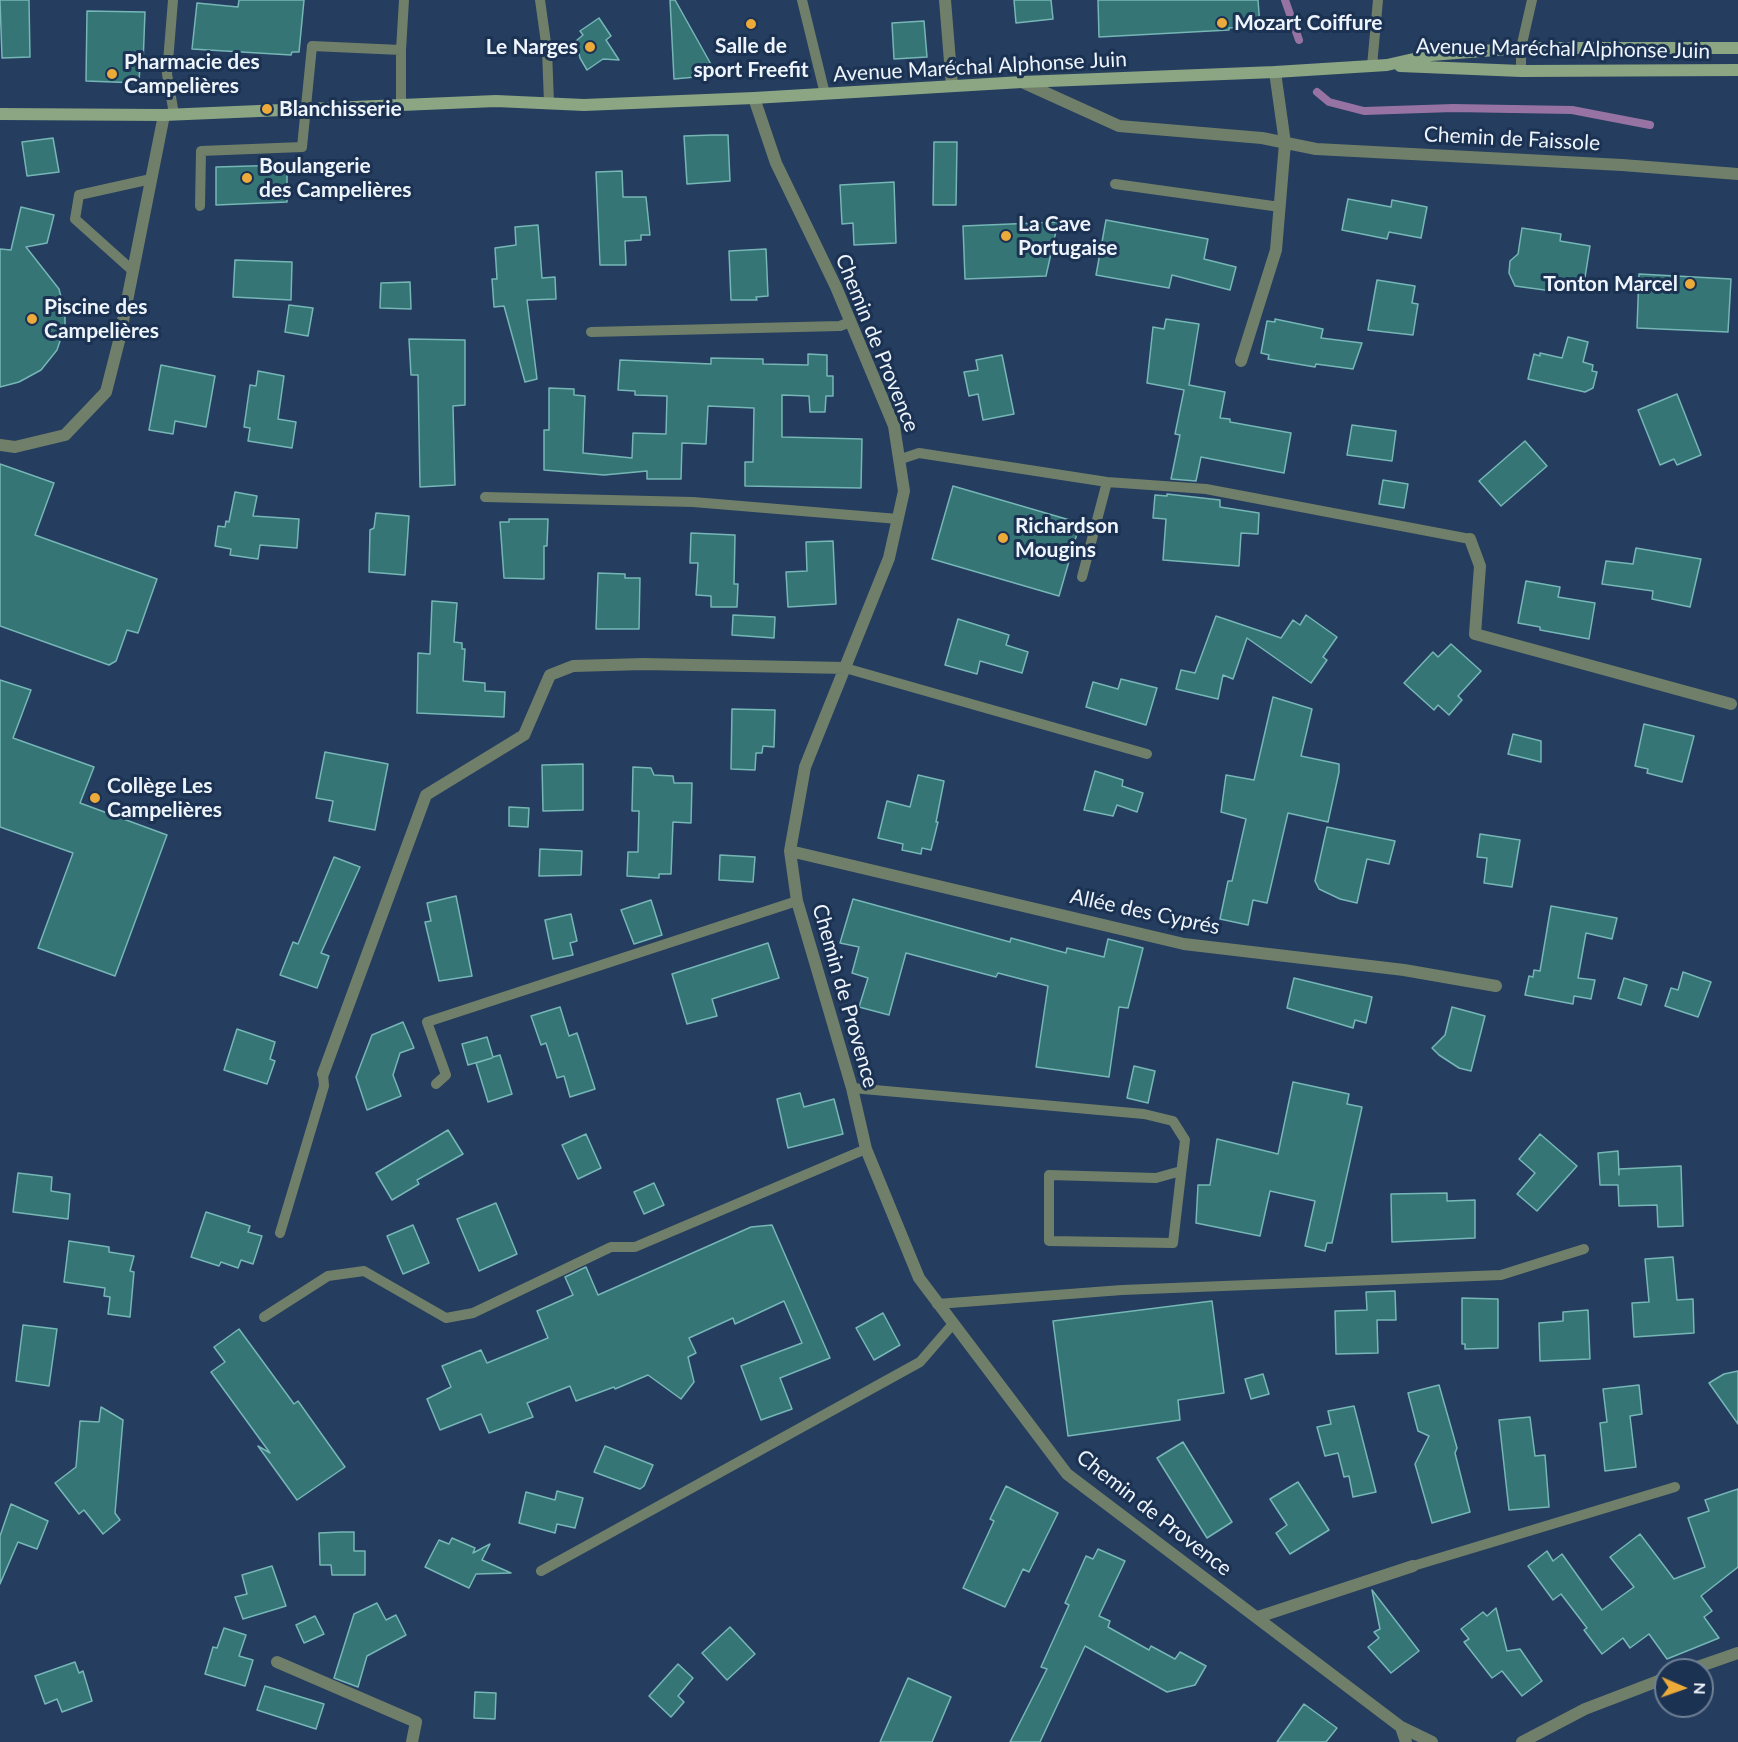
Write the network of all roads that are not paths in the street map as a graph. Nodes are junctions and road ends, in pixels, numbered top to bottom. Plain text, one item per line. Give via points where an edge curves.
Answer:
1 (173, 0) edge
2 (404, 0) edge
3 (540, 0) edge
4 (802, 0) edge
5 (945, 0) edge
6 (1378, 0) edge
7 (1532, 0) edge
8 (1521, 48) junction
9 (1738, 48) edge
10 (401, 50) junction
11 (1387, 65) junction
12 (1372, 66) junction
13 (1738, 70) edge
14 (1521, 71) junction
15 (1275, 72) junction
16 (1022, 82) junction
17 (952, 86) junction
18 (825, 94) junction
19 (754, 98) junction
20 (549, 103) junction
21 (401, 105) junction
22 (305, 109) junction
23 (0, 114) edge
24 (169, 114) junction
25 (1285, 143) junction
26 (1738, 174) edge
27 (151, 179) junction
28 (1115, 184) dead end
29 (200, 206) dead end
30 (1280, 207) junction
31 (133, 271) junction
32 (850, 322) junction
33 (591, 332) dead end
34 (1241, 361) dead end
35 (0, 445) edge
36 (901, 459) junction
37 (1107, 482) junction
38 (485, 497) dead end
39 (898, 519) junction
40 (1470, 539) joint
41 (1082, 577) dead end
42 (845, 668) junction
43 (1731, 705) dead end
44 (1147, 754) dead end
45 (790, 851) junction
46 (797, 901) junction
47 (1496, 986) dead end
48 (323, 1074) joint
49 (436, 1084) dead end
50 (852, 1088) junction
51 (866, 1149) junction
52 (1181, 1171) junction
53 (280, 1233) dead end
54 (1584, 1249) dead end
55 (937, 1304) junction
56 (264, 1317) dead end
57 (952, 1325) junction
58 (1675, 1487) dead end
59 (1413, 1566) joint
60 (541, 1571) dead end
61 (1258, 1617) junction
62 (1738, 1653) edge
63 (1714, 1661) edge
64 (278, 1662) dead end
65 (1654, 1683) edge
66 (1401, 1727) junction
67 (412, 1742) edge
68 (1406, 1742) edge
69 (1432, 1742) edge
70 (1522, 1742) edge

1 - 24 lane via 167,74
2 - 10 lane
3 - 20 lane
4 - 18 lane
5 - 17 street
6 - 12 lane
7 - 8 lane
8 - 9 main road, Avenue Maréchal Alphonse Juin
8 - 11 main road, Avenue Maréchal Alphonse Juin via 1431,55
8 - 14 lane
10 - 21 lane
10 - 22 lane via 312,46
11 - 12 main road, Avenue Maréchal Alphonse Juin
11 - 14 main road, Avenue Maréchal Alphonse Juin
12 - 15 main road, Avenue Maréchal Alphonse Juin
13 - 14 main road, Avenue Maréchal Alphonse Juin
15 - 16 main road, Avenue Maréchal Alphonse Juin
15 - 25 street
16 - 17 main road, Avenue Maréchal Alphonse Juin
16 - 25 street, Chemin de Faissole via 1119,126
17 - 18 main road, Avenue Maréchal Alphonse Juin
18 - 19 main road, Avenue Maréchal Alphonse Juin
19 - 20 main road, Avenue Maréchal Alphonse Juin
19 - 32 street, Chemin de Provence via 776,163
20 - 21 main road, Avenue Maréchal Alphonse Juin
21 - 22 main road, Avenue Maréchal Alphonse Juin
22 - 24 main road, Avenue Maréchal Alphonse Juin
22 - 29 lane via 302,147 201,151
23 - 24 main road, Avenue Maréchal Alphonse Juin
24 - 27 street
25 - 26 street, Chemin de Faissole via 1316,149
25 - 30 street
27 - 31 street
27 - 31 lane via 79,195 75,219
28 - 30 lane
30 - 34 street via 1276,250
31 - 35 street via 106,392 65,435 15,447
32 - 33 lane via 840,326
32 - 36 street, Chemin de Provence via 894,426
36 - 37 lane via 919,453
36 - 39 street, Chemin de Provence via 904,491
37 - 40 lane via 1206,489
37 - 41 lane
38 - 39 lane via 693,502
39 - 42 street, Chemin de Provence via 889,558
40 - 43 street via 1480,566 1475,634
42 - 44 lane
42 - 45 street, Chemin de Provence via 805,767
42 - 48 street via 644,664 573,666 550,675 524,735 426,795
45 - 46 street, Chemin de Provence
45 - 47 street, Allée des Cyprés via 1184,944 1404,970
46 - 49 lane via 428,1022 446,1075
46 - 50 street, Chemin de Provence
48 - 53 lane via 324,1086
50 - 51 street, Chemin de Provence
50 - 52 lane via 1144,1114 1173,1121 1185,1140
51 - 55 street, Chemin de Provence via 919,1278
51 - 56 lane via 635,1247 611,1247 473,1313 446,1318 364,1271 328,1276
52 - 52 lane via 1173,1243 1049,1241 1049,1175 1156,1178
54 - 55 lane via 1501,1275 1122,1290
55 - 57 street, Chemin de Provence
57 - 60 lane via 920,1362
57 - 61 street, Chemin de Provence via 1067,1474
58 - 59 lane
59 - 61 street
61 - 66 street, Chemin de Provence
62 - 63 street
64 - 67 street via 416,1722
65 - 70 street via 1585,1709
66 - 68 street
66 - 69 street, Chemin de Provence

